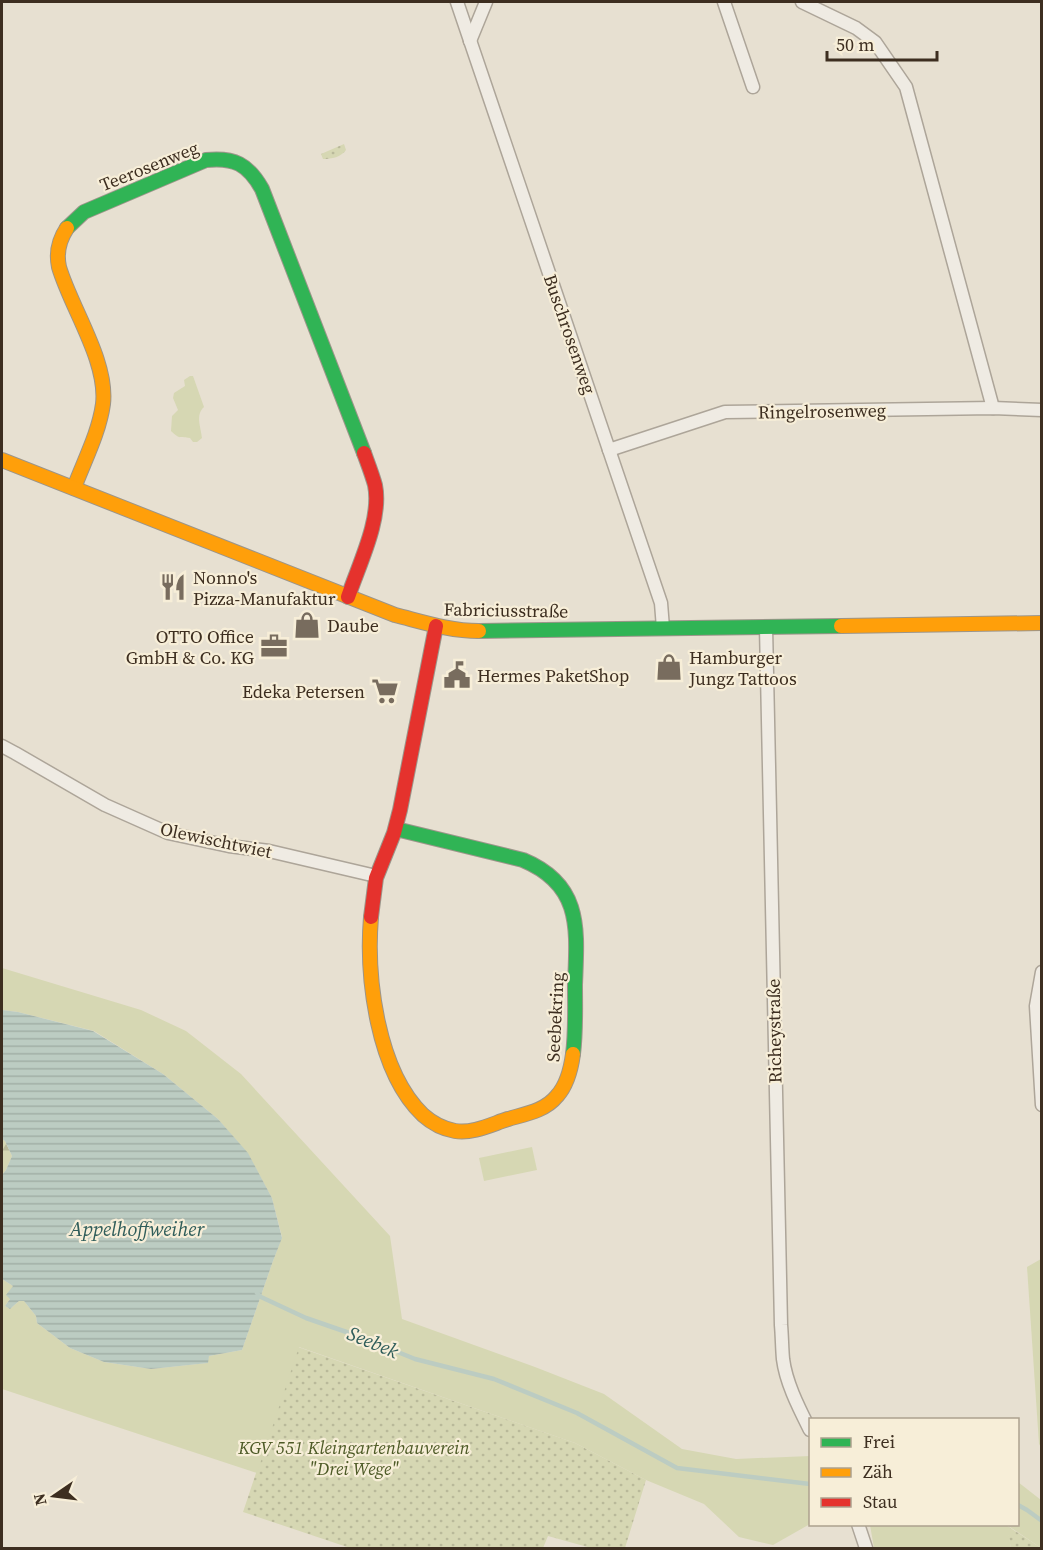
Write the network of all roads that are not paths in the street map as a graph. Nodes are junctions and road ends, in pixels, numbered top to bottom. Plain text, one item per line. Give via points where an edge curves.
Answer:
1 (457, 2) edge
2 (486, 2) edge
3 (724, 2) edge
4 (802, 2) edge
5 (470, 41) junction
6 (753, 87) dead end
7 (993, 408) junction
8 (1041, 410) edge
9 (609, 450) junction
10 (2, 460) edge
11 (74, 488) junction
12 (348, 597) junction
13 (1041, 623) edge
14 (436, 627) junction
15 (766, 627) junction
16 (663, 628) junction
17 (2, 746) edge
18 (396, 829) junction
19 (376, 876) junction
20 (1041, 972) edge
21 (1041, 1106) edge
22 (809, 1428) edge
23 (859, 1526) edge
24 (866, 1548) edge

1 - 5 street, Buschrosenweg
2 - 5 street
3 - 6 street
4 - 7 street via 856,28 875,42 906,87
5 - 9 street, Buschrosenweg
7 - 8 street, Ringelrosenweg
7 - 9 street, Ringelrosenweg via 724,412
9 - 16 street, Buschrosenweg via 661,603
10 - 11 street, Fabriciusstraße
11 - 12 street, Fabriciusstraße
11 - 12 street, Teerosenweg via 103,412 104,394 57,261 64,233 84,212 206,160 238,162 257,178 262,189 375,486 374,522
12 - 14 street, Fabriciusstraße
13 - 15 street, Fabriciusstraße
14 - 16 street, Fabriciusstraße via 465,631
14 - 18 street, Seebekring
15 - 16 street, Fabriciusstraße
15 - 22 street, Richeystraße via 781,1325 783,1361
17 - 19 street, Olewischtwiet via 105,805 168,833
18 - 19 street, Seebekring
18 - 19 street, Seebekring via 535,864 554,878 567,896 577,937 573,1052 569,1072 555,1099 544,1107 478,1130 463,1131 433,1123 410,1100 388,1055 372,987 370,941
20 - 21 street via 1036,1006
23 - 24 street

